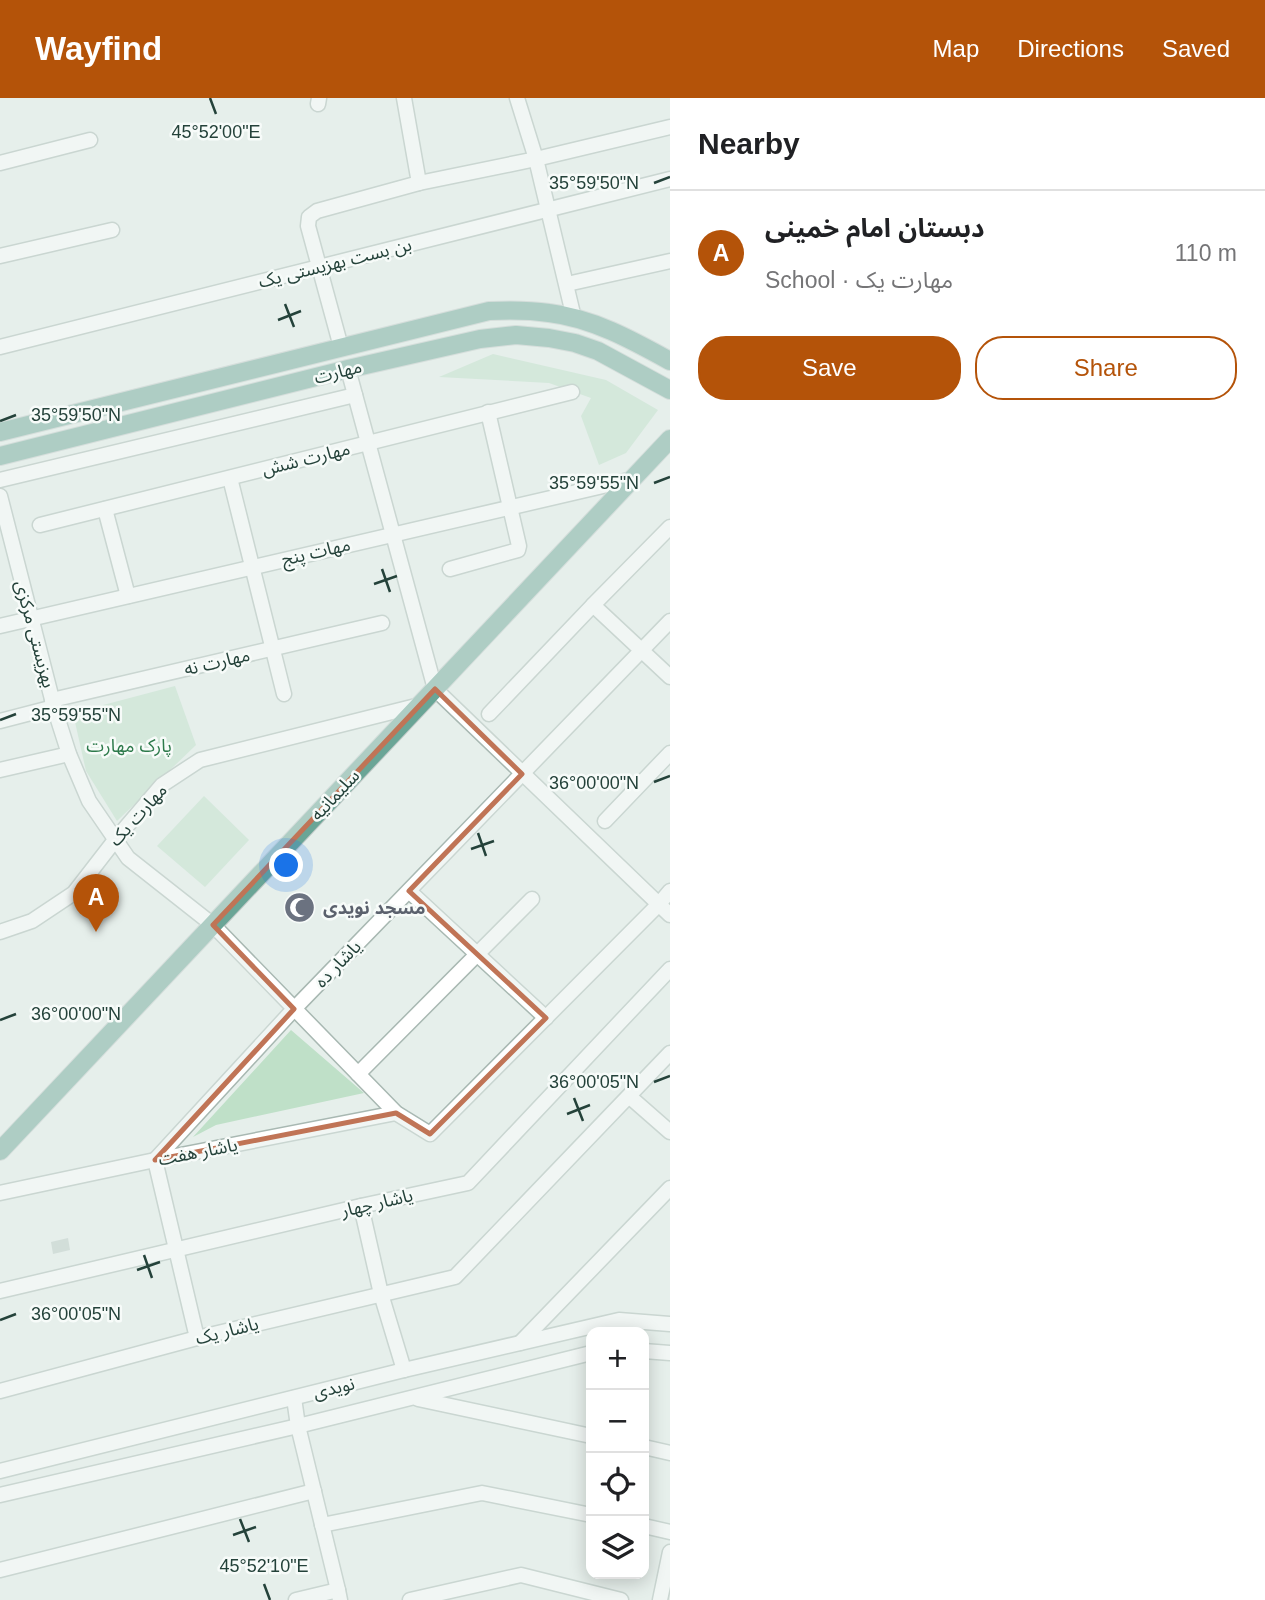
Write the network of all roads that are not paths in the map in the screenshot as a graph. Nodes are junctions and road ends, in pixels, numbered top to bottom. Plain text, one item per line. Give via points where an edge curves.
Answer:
1 (404, 98) edge
2 (517, 98) edge
3 (670, 127) edge
4 (90, 140) dead end
5 (536, 159) junction
6 (0, 163) edge
7 (670, 179) edge
8 (419, 183) junction
9 (549, 210) junction
10 (112, 230) dead end
11 (0, 256) edge
12 (670, 261) edge
13 (319, 267) junction
14 (566, 284) junction
15 (574, 318) junction
16 (0, 347) edge
17 (341, 347) junction
18 (670, 361) edge
19 (348, 369) junction
20 (670, 390) edge
21 (572, 392) dead end
22 (355, 395) junction
23 (488, 412) junction
24 (0, 432) edge
25 (670, 439) edge
26 (368, 443) junction
27 (0, 456) edge
28 (230, 478) junction
29 (633, 479) junction
30 (0, 480) edge
31 (0, 496) edge
32 (509, 507) junction
33 (105, 509) junction
34 (40, 525) dead end
35 (670, 527) edge
36 (4, 533) edge
37 (393, 534) junction
38 (251, 567) junction
39 (450, 569) dead end
40 (128, 596) junction
41 (593, 605) junction
42 (30, 619) junction
43 (670, 621) edge
44 (382, 623) dead end
45 (0, 626) edge
46 (273, 650) junction
47 (642, 651) junction
48 (670, 677) edge
49 (435, 689) junction
50 (284, 694) dead end
51 (53, 704) junction
52 (420, 705) junction
53 (489, 714) dead end
54 (0, 721) edge
55 (670, 753) edge
56 (69, 754) junction
57 (0, 770) edge
58 (522, 774) junction
59 (605, 821) dead end
60 (115, 839) junction
61 (408, 891) junction
62 (670, 891) edge
63 (532, 899) dead end
64 (659, 904) junction
65 (670, 915) edge
66 (213, 925) junction
67 (0, 932) edge
68 (478, 953) junction
69 (670, 969) edge
70 (294, 1009) junction
71 (545, 1018) junction
72 (670, 1053) edge
73 (358, 1074) junction
74 (629, 1097) junction
75 (396, 1113) junction
76 (670, 1132) edge
77 (0, 1151) edge
78 (155, 1160) junction
79 (670, 1188) edge
80 (0, 1193) edge
81 (361, 1206) junction
82 (176, 1250) junction
83 (0, 1291) edge
84 (381, 1294) junction
85 (670, 1324) edge
86 (197, 1338) junction
87 (520, 1343) junction
88 (649, 1351) edge
89 (670, 1353) edge
90 (586, 1354) edge
91 (404, 1370) junction
92 (0, 1391) edge
93 (294, 1398) junction
94 (414, 1398) junction
95 (298, 1426) junction
96 (586, 1435) edge
97 (649, 1448) edge
98 (670, 1452) edge
99 (0, 1471) edge
100 (314, 1491) junction
101 (0, 1495) edge
102 (586, 1514) edge
103 (322, 1525) junction
104 (649, 1527) edge
105 (670, 1532) edge
106 (670, 1552) edge
107 (0, 1570) edge
108 (339, 1595) edge
109 (296, 1600) edge
110 (410, 1600) edge
111 (621, 1600) edge
112 (660, 1600) edge

1 - 8 street
2 - 5 street
3 - 5 street
4 - 6 street
5 - 8 street
5 - 9 street
7 - 9 street, بن بست بهزیستی یک
8 - 13 street via 309,217
9 - 13 street, بن بست بهزیستی یک
9 - 14 street
10 - 11 street
12 - 14 street
13 - 16 street, بن بست بهزیستی یک
13 - 17 street
14 - 15 street
15 - 17 main road, مهارت via 489,310
15 - 18 main road, مهارت via 606,328
17 - 19 main road
17 - 24 main road, مهارت
19 - 20 main road, مهارت via 516,335 575,343
19 - 22 street
19 - 27 main road, مهارت
21 - 23 street, مهارت شش
22 - 26 street
22 - 30 street
23 - 26 street, مهارت شش
23 - 32 street
25 - 29 main road, سلیمانیه
26 - 28 street, مهارت شش
26 - 37 street
28 - 33 street, مهارت شش
28 - 38 street
29 - 32 street, مهات پنج
29 - 49 main road, سلیمانیه
31 - 36 street, بهزیستی مرکزی
32 - 37 street, مهات پنج
32 - 39 street via 518,550
33 - 34 street, مهارت شش
33 - 40 street
35 - 41 street
36 - 42 street, بهزیستی مرکزی
37 - 38 street, مهات پنج
37 - 49 street
38 - 40 street, مهات پنج
38 - 46 street
40 - 42 street, مهات پنج
41 - 47 street
41 - 53 street
42 - 45 street, مهات پنج
42 - 51 street, بهزیستی مرکزی
43 - 47 street, یاشار ده
44 - 46 street, مهارت نه
46 - 50 street
46 - 51 street, مهارت نه
47 - 48 street
47 - 58 street, یاشار ده
49 - 52 main road, سلیمانیه
49 - 58 street
51 - 54 street, مهارت نه
51 - 56 street, بهزیستی مرکزی
52 - 60 street, مهارت یک via 200,760 162,785
52 - 66 main road, سلیمانیه
55 - 59 street
56 - 57 street
56 - 60 street, بهزیستی مرکزی via 89,801
58 - 61 street, یاشار ده
58 - 64 street
60 - 66 street, بهزیستی مرکزی via 128,858
60 - 67 street, مهارت یک via 74,893 32,921
61 - 68 street
61 - 70 street, یاشار ده
62 - 64 street
63 - 68 street
64 - 65 street
64 - 71 street
66 - 70 street, بهزیستی مرکزی
66 - 77 main road, سلیمانیه
68 - 71 street
68 - 73 street
69 - 81 street, یاشار چهار via 468,1183
70 - 73 street, بهزیستی مرکزی
70 - 78 street, یاشار ده
71 - 75 street, بهزیستی مرکزی via 429,1134
72 - 74 street
73 - 75 street, بهزیستی مرکزی
74 - 76 street
74 - 84 street, یاشار یک via 455,1277
75 - 78 street, یاشار هفت
78 - 80 street, یاشار هفت
78 - 82 street
79 - 87 street
81 - 82 street, یاشار چهار
81 - 84 street
82 - 83 street, یاشار چهار
82 - 86 street
84 - 86 street, یاشار یک
84 - 91 street
85 - 87 street, نویدی via 619,1320
86 - 92 street, یاشار یک
87 - 91 street, نویدی
88 - 89 street
90 - 94 street, نویدی
91 - 93 street, نویدی
93 - 95 street
93 - 99 street, نویدی
94 - 95 street, نویدی
94 - 96 street
95 - 100 street
95 - 101 street, نویدی
97 - 98 street
100 - 103 street
100 - 107 street
102 - 103 street via 482,1493
103 - 108 street
104 - 105 street
106 - 112 street
108 - 109 street
110 - 111 street via 521,1575

